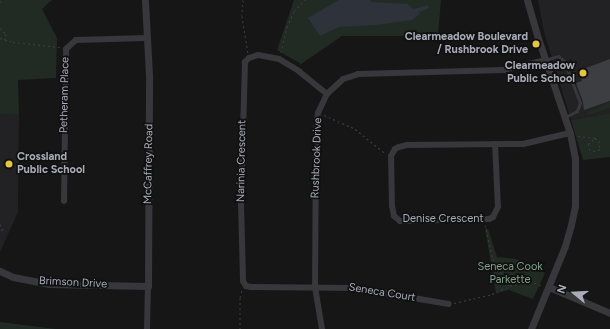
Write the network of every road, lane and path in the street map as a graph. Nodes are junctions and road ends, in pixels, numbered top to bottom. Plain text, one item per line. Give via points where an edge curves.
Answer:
1 (145, 0) edge
2 (243, 0) edge
3 (305, 0) edge
4 (527, 0) edge
5 (0, 28) edge
6 (0, 38) edge
7 (146, 38) junction
8 (4, 41) junction
9 (67, 48) junction
10 (249, 58) junction
11 (279, 59) junction
12 (545, 60) junction
13 (327, 94) junction
14 (318, 113) junction
15 (565, 117) junction
16 (570, 133) junction
17 (578, 136) dead end
18 (595, 138) junction
19 (496, 144) junction
20 (391, 156) junction
21 (64, 201) dead end
22 (483, 219) junction
23 (0, 224) edge
24 (0, 231) edge
25 (0, 271) edge
26 (244, 283) junction
27 (148, 286) junction
28 (546, 286) junction
29 (315, 287) junction
30 (508, 287) junction
31 (449, 304) joint
32 (610, 313) edge
33 (147, 329) edge
34 (240, 329) edge
35 (322, 329) edge
36 (532, 329) edge

1 - 7 street, McCaffrey Road
2 - 10 path via 243,26
3 - 11 path via 294,11
4 - 12 street
5 - 8 path via 6,34
6 - 8 path
7 - 9 street, Petheram Place via 76,40
7 - 27 street, McCaffrey Road via 149,75
8 - 9 path
9 - 21 street, Petheram Place
10 - 11 street via 258,55
10 - 26 street, Narinia Crescent via 245,62 243,80 241,203
11 - 13 street via 299,71
12 - 13 street, Rushbrook Drive via 504,70 358,74 343,79
12 - 15 street
12 - 15 lane via 558,56 564,61 580,103 577,111
13 - 14 street, Rushbrook Drive
14 - 20 path via 355,129
14 - 29 street, Rushbrook Drive
15 - 16 street
16 - 19 street via 533,142
16 - 28 street via 575,158 575,206 565,246
17 - 18 path
18 - 18 path via 588,144 590,150 600,149 601,144
19 - 20 street via 407,145 395,149
19 - 22 street, Denise Crescent via 498,207 493,217
20 - 22 street, Denise Crescent via 392,213 397,219
22 - 30 path via 493,259 500,272 506,274
23 - 24 path via 3,229
25 - 27 street, Brimson Drive via 13,277 49,284
26 - 29 street via 254,288
26 - 34 path via 240,297
27 - 33 street, McCaffrey Road
28 - 30 path via 525,279
28 - 32 street
28 - 36 street
29 - 31 street, Seneca Court via 354,288
29 - 35 street, Rushbrook Drive
30 - 31 path via 492,294

